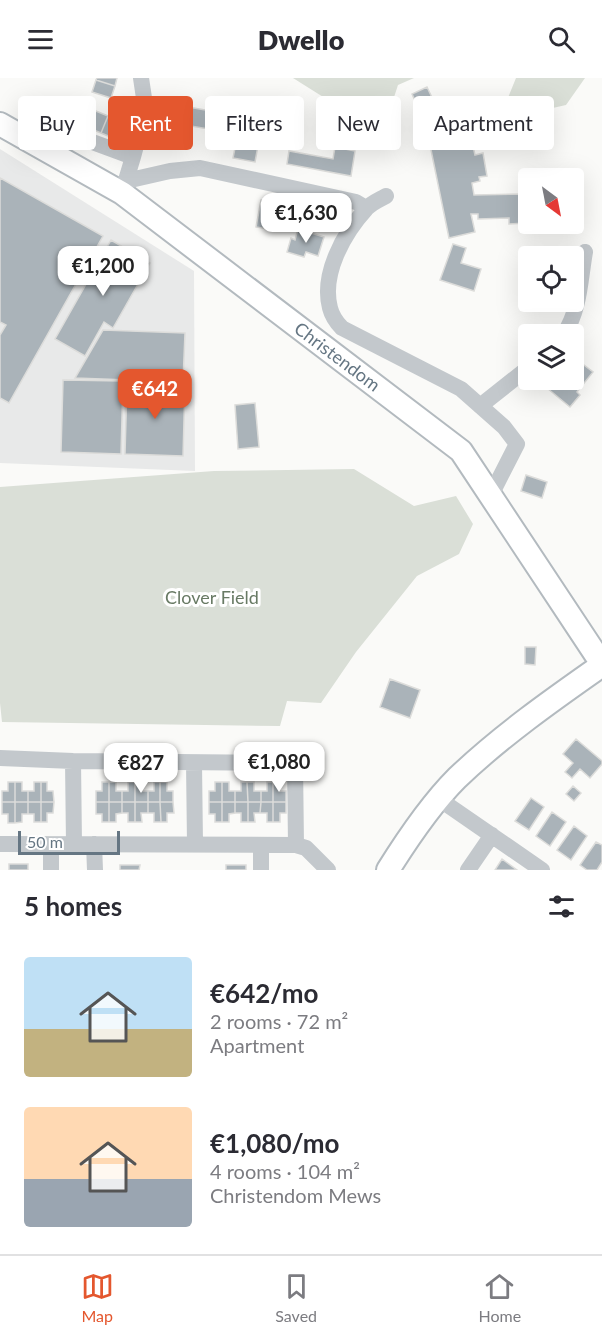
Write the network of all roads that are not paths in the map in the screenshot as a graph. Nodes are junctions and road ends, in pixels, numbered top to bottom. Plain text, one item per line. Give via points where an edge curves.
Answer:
1 (141, 78) edge
2 (0, 124) edge
3 (96, 143) edge
4 (134, 158) junction
5 (124, 187) junction
6 (386, 196) dead end
7 (366, 208) junction
8 (585, 252) dead end
9 (570, 324) edge
10 (518, 376) edge
11 (480, 406) junction
12 (490, 495) junction
13 (602, 664) edge
14 (0, 759) edge
15 (73, 761) junction
16 (194, 763) junction
17 (439, 799) junction
18 (492, 836) junction
19 (0, 844) edge
20 (74, 844) junction
21 (94, 844) junction
22 (195, 844) junction
23 (51, 845) junction
24 (261, 845) junction
25 (301, 846) junction
26 (51, 870) edge
27 (94, 870) edge
28 (261, 870) edge
29 (328, 870) edge
30 (388, 870) edge
31 (468, 870) edge
32 (542, 870) edge

1 - 4 street via 144,116
2 - 5 street, Christendom
3 - 4 street
4 - 5 street
5 - 7 street via 170,171 200,168 356,202
5 - 12 street, Christendom via 461,451
6 - 7 street
7 - 11 street via 346,236 329,275 334,319 342,328 461,389
8 - 9 street
10 - 11 street
11 - 12 street via 517,444
12 - 13 street, Christendom
13 - 17 street via 487,752
14 - 15 street
15 - 16 street
15 - 20 street
16 - 22 street
16 - 25 street via 295,763
17 - 18 street
17 - 30 street
18 - 31 street
18 - 32 street
19 - 23 street
20 - 21 street
20 - 23 street
21 - 22 street
21 - 27 street
22 - 24 street
23 - 26 street
24 - 25 street
24 - 28 street
25 - 29 street

